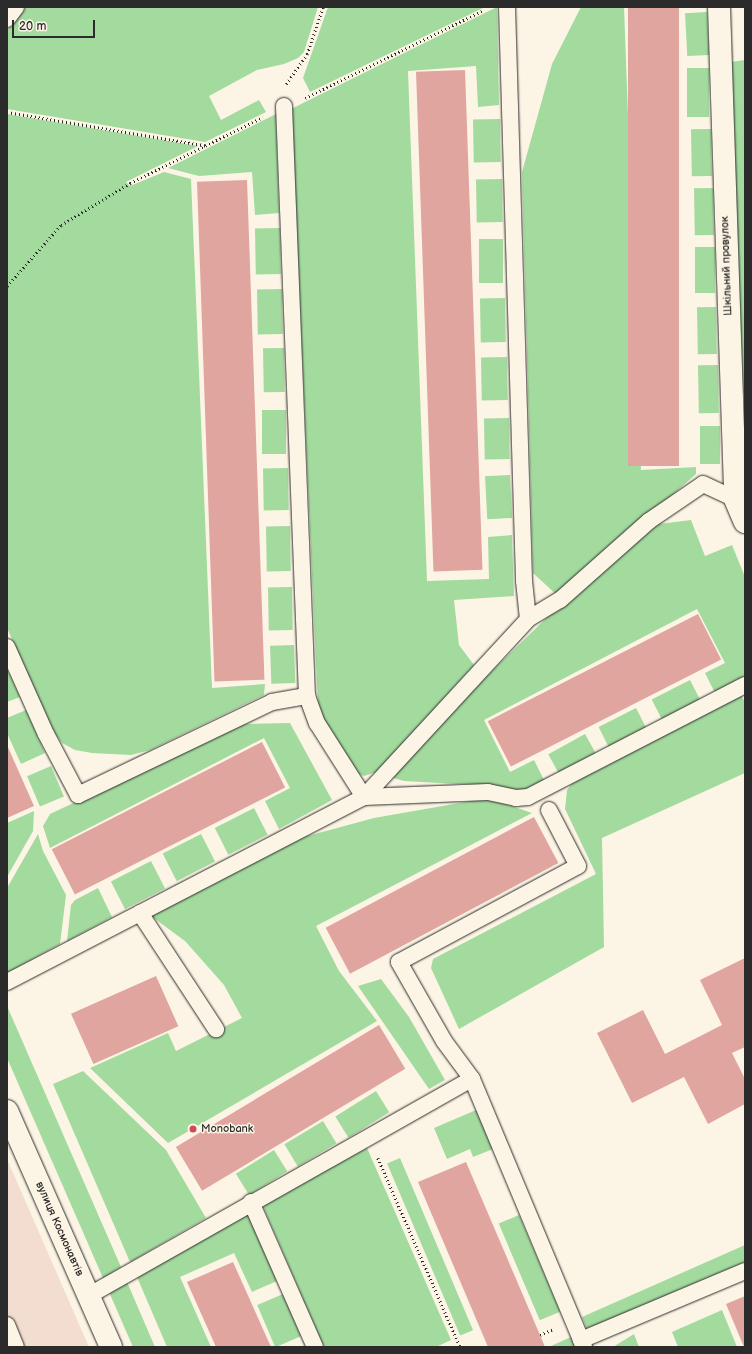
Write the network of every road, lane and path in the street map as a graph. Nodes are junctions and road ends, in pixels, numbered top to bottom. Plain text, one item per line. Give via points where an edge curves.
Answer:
1 (16, 7) edge
2 (323, 7) edge
3 (490, 7) edge
4 (507, 7) edge
5 (719, 7) edge
6 (7, 19) edge
7 (284, 106) junction
8 (7, 112) edge
9 (207, 146) junction
10 (7, 286) edge
11 (735, 499) junction
12 (745, 522) edge
13 (528, 619) junction
14 (7, 647) edge
15 (745, 685) edge
16 (307, 696) junction
17 (364, 796) junction
18 (549, 810) dead end
19 (140, 913) junction
20 (7, 982) edge
21 (216, 1028) dead end
22 (472, 1079) junction
23 (7, 1112) edge
24 (368, 1136) junction
25 (251, 1202) junction
26 (745, 1271) edge
27 (88, 1296) junction
28 (7, 1325) edge
29 (583, 1344) edge
30 (16, 1347) edge
31 (111, 1347) edge
32 (315, 1347) edge
33 (460, 1347) edge

1 - 6 lane
2 - 7 path via 307,54 286,81
3 - 7 path
4 - 13 lane via 524,581
5 - 11 street, Шкільний провулок
7 - 9 path
7 - 16 lane
8 - 9 path
9 - 10 path via 130,183 61,225
11 - 12 street, Шкільний провулок
11 - 13 lane via 703,484 649,521 560,600
13 - 17 lane
14 - 16 lane via 46,734 78,795 272,702
15 - 17 lane via 528,797 516,798 488,792
16 - 17 lane via 317,723
17 - 19 lane
18 - 22 lane via 578,866 400,962 444,1041
19 - 20 lane
19 - 21 lane
22 - 24 lane
22 - 29 lane
23 - 27 street, вулиця Космонавтів
24 - 25 lane
24 - 33 path
25 - 27 lane
25 - 32 lane
26 - 29 lane
27 - 31 street, вулиця Космонавтів
28 - 30 lane

